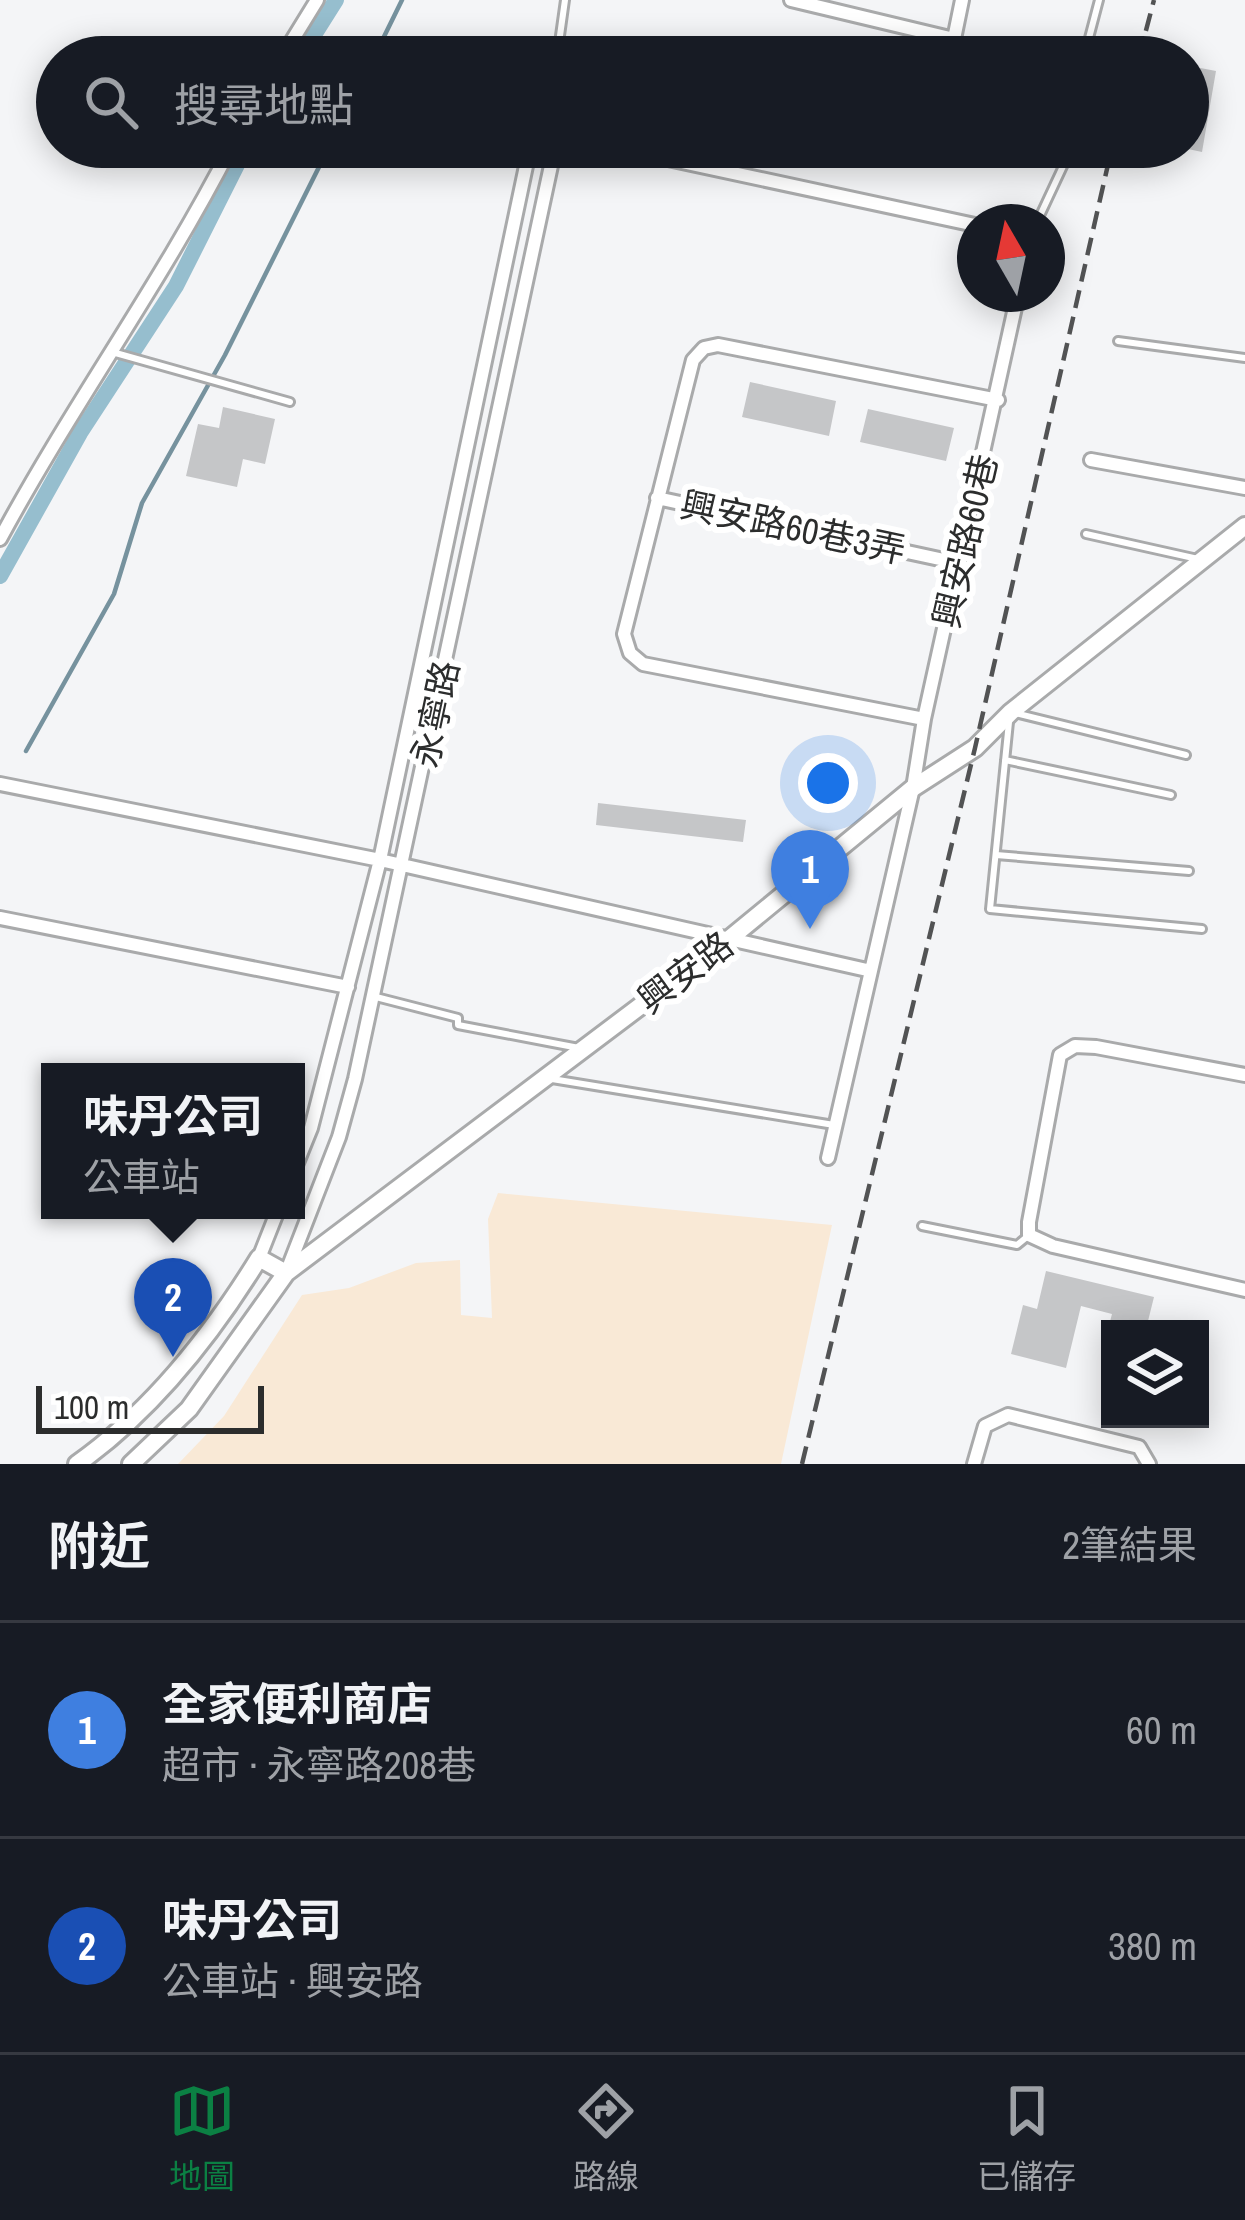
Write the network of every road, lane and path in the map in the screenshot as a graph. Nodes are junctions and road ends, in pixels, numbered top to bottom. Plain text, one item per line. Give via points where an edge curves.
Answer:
1 (317, 0) edge
2 (565, 0) edge
3 (791, 0) edge
4 (962, 0) edge
5 (1099, 0) edge
6 (295, 36) edge
7 (559, 36) edge
8 (938, 36) edge
9 (955, 36) edge
10 (1090, 36) edge
11 (220, 168) edge
12 (526, 168) edge
13 (551, 168) edge
14 (710, 168) edge
15 (1062, 168) edge
16 (1045, 204) edge
17 (957, 221) edge
18 (1015, 312) edge
19 (1118, 341) dead end
20 (108, 351) junction
21 (1245, 358) edge
22 (998, 400) junction
23 (290, 402) dead end
24 (1091, 460) dead end
25 (1245, 488) edge
26 (657, 498) junction
27 (1245, 526) edge
28 (1086, 534) dead end
29 (0, 539) edge
30 (1202, 560) junction
31 (958, 563) junction
32 (1011, 712) junction
33 (924, 719) junction
34 (1186, 755) dead end
35 (1005, 760) junction
36 (0, 784) edge
37 (914, 788) junction
38 (1171, 794) dead end
39 (996, 855) junction
40 (380, 860) junction
41 (403, 865) junction
42 (1189, 871) dead end
43 (0, 918) edge
44 (1202, 929) dead end
45 (728, 940) junction
46 (867, 970) junction
47 (348, 987) junction
48 (372, 996) junction
49 (584, 1048) junction
50 (1245, 1076) edge
51 (548, 1078) junction
52 (834, 1125) junction
53 (305, 1134) edge
54 (827, 1158) dead end
55 (274, 1219) edge
56 (922, 1226) dead end
57 (1029, 1235) junction
58 (259, 1258) junction
59 (286, 1274) junction
60 (1245, 1290) edge
61 (77, 1464) edge
62 (131, 1464) edge
63 (974, 1464) edge
64 (1149, 1464) edge

1 - 6 street
2 - 7 lane
3 - 8 street
4 - 9 street
5 - 10 lane
11 - 20 street
12 - 40 street, 永寧路
13 - 41 street, 永寧路
14 - 17 street
15 - 16 lane
18 - 22 street, 興安路60巷
19 - 21 lane
20 - 23 lane
20 - 29 street
22 - 26 street via 718,344 704,348 693,360
22 - 31 street, 興安路60巷
24 - 25 street
26 - 31 street, 興安路60巷3弄
26 - 33 street, 興安路60巷3弄 via 624,634 643,664
27 - 30 street, 興安路
28 - 30 lane
30 - 32 street, 興安路
31 - 33 street, 興安路60巷
32 - 34 lane
32 - 35 lane
32 - 37 street, 興安路 via 975,748
33 - 37 street, 興安路60巷
35 - 38 lane
35 - 39 lane
36 - 40 street
37 - 45 street, 興安路
37 - 46 street, 興安路60巷
39 - 42 lane
39 - 44 lane via 990,908
40 - 41 street
40 - 47 street, 永寧路
41 - 45 street
41 - 48 street, 永寧路
43 - 47 street
45 - 46 street
45 - 49 street, 興安路
46 - 52 street, 興安路60巷
47 - 53 street, 永寧路
48 - 49 lane via 458,1018 458,1025
48 - 59 street, 永寧路 via 339,1137
49 - 51 street, 興安路
50 - 57 street via 1096,1047 1060,1054
51 - 52 lane
51 - 59 street, 興安路
52 - 54 street, 興安路60巷
55 - 58 street
56 - 57 lane via 1017,1245
57 - 60 street
58 - 59 street
58 - 61 street via 213,1333
59 - 62 street, 興安路 via 189,1409
63 - 64 street via 985,1426 1007,1415 1139,1447

